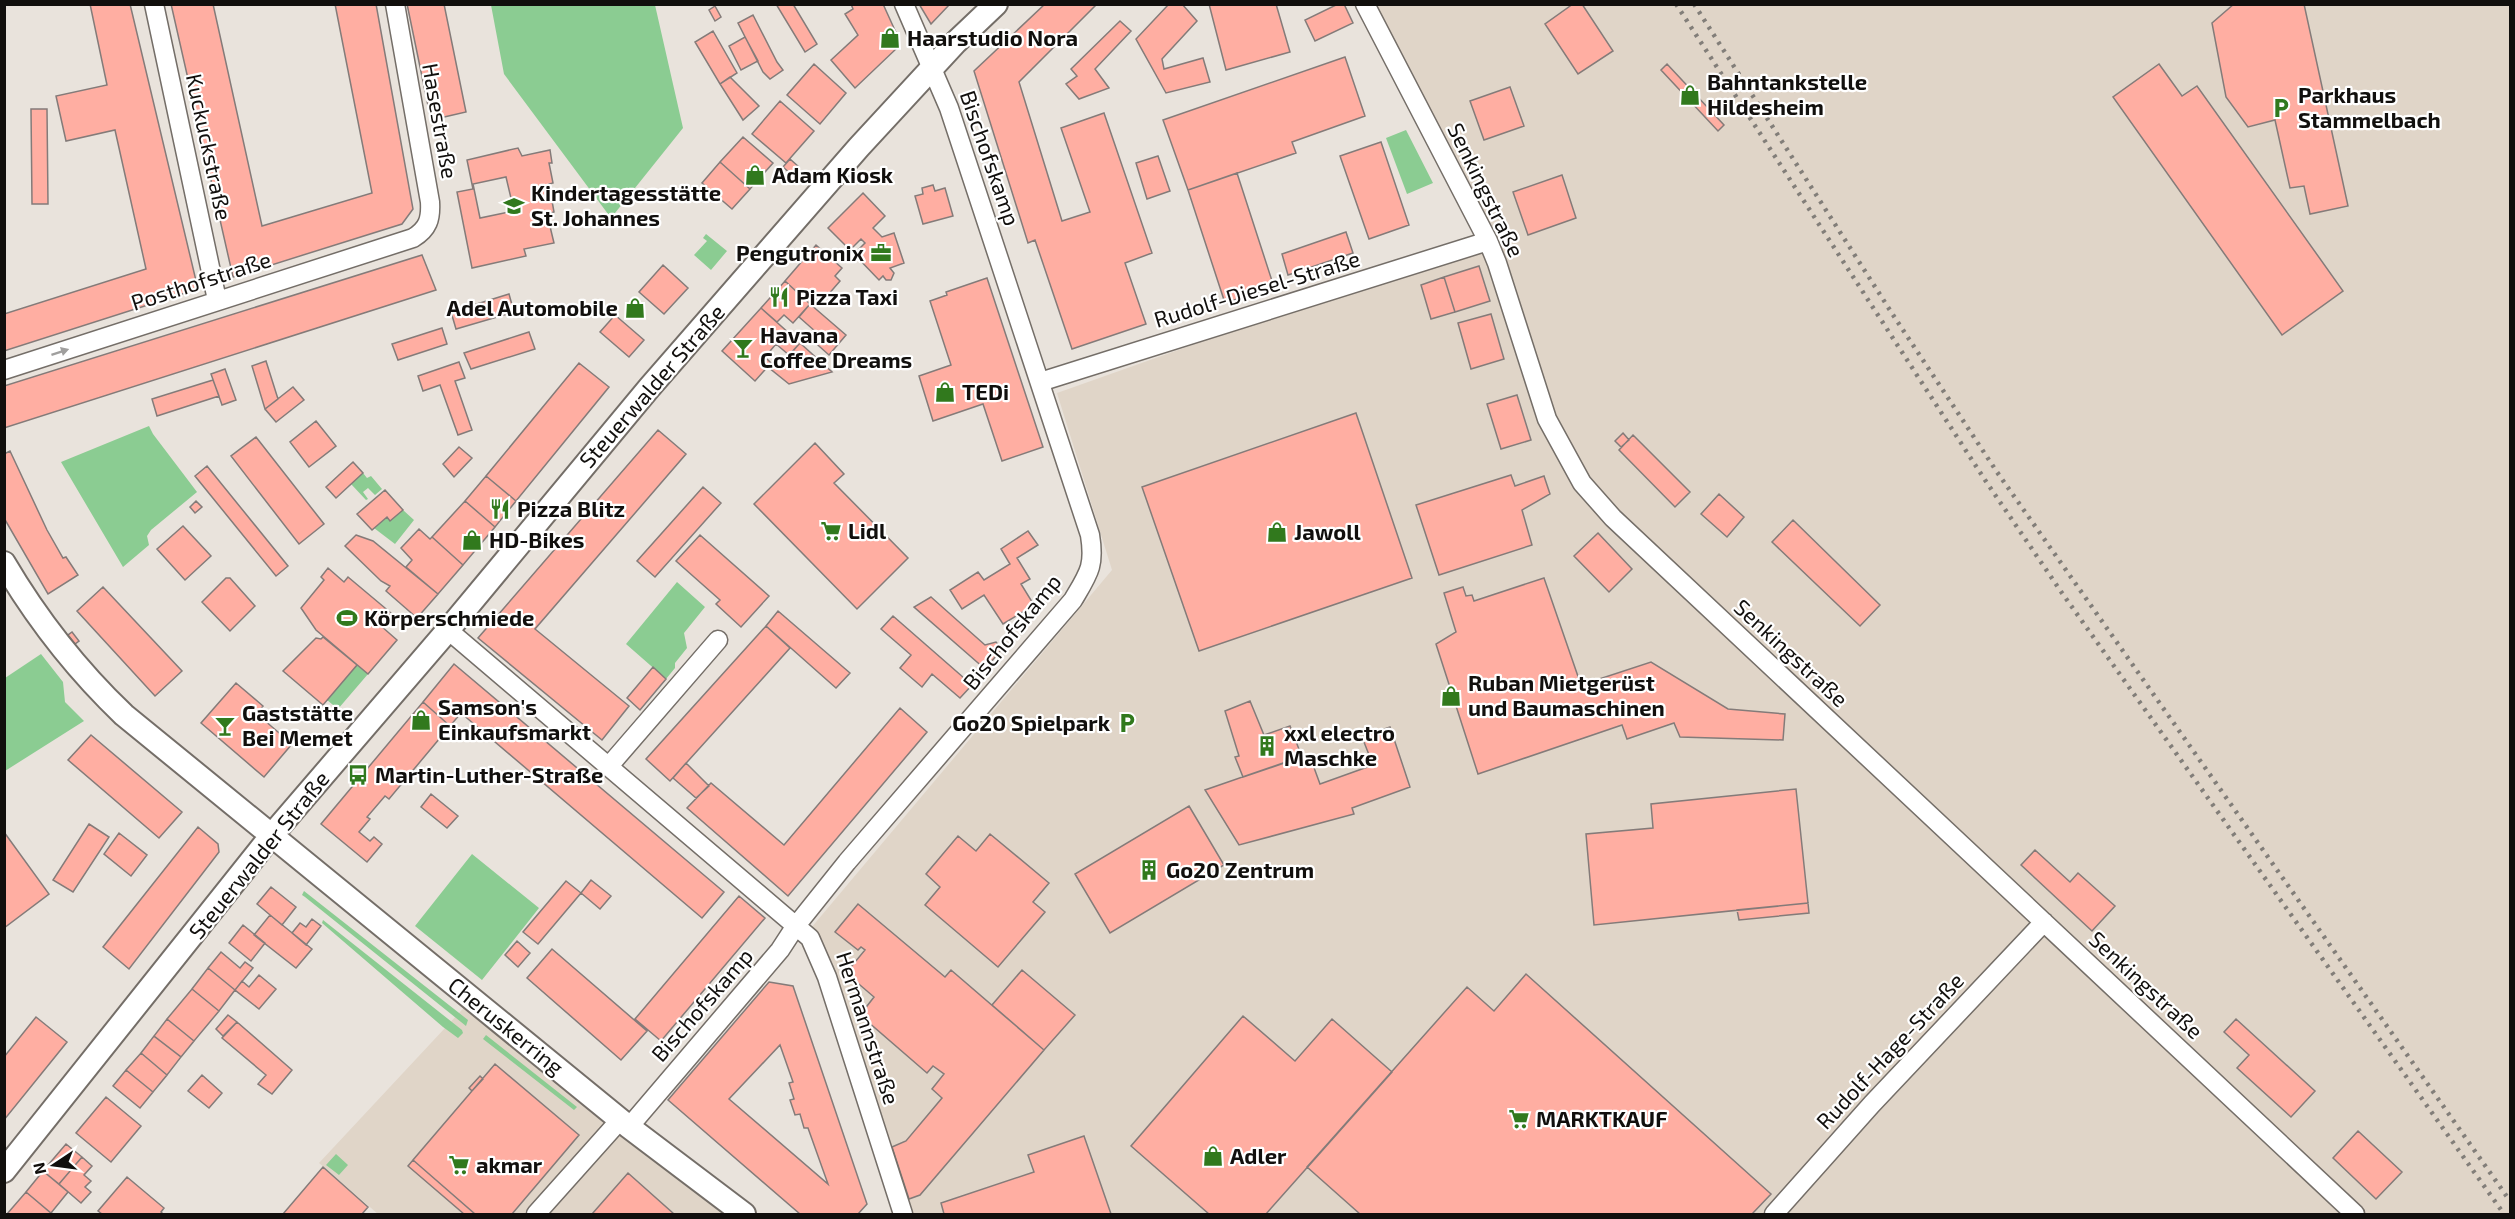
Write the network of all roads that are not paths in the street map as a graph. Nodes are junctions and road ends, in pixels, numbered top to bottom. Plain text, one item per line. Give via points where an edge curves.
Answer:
1 (154, 4) edge
2 (395, 4) edge
3 (904, 4) edge
4 (996, 4) edge
5 (1365, 4) edge
6 (933, 68) junction
7 (412, 238) joint
8 (1488, 241) junction
9 (217, 300) junction
10 (4, 370) edge
11 (1040, 382) junction
12 (4, 563) edge
13 (448, 630) junction
14 (718, 640) dead end
15 (609, 766) junction
16 (271, 836) junction
17 (2044, 922) junction
18 (795, 927) junction
19 (624, 1124) junction
20 (4, 1171) edge
21 (536, 1215) edge
22 (744, 1215) edge
23 (903, 1215) edge
24 (1774, 1215) edge
25 (2355, 1215) edge

1 - 9 street, Kuckuckstraße
2 - 7 street, Hasestraße via 430,202 429,222
3 - 6 street, Bischofskamp
4 - 6 street, Steuerwalder Straße
5 - 8 street, Senkingstraße
6 - 11 street, Bischofskamp
6 - 13 street, Steuerwalder Straße via 801,211
7 - 9 street, Posthofstraße
8 - 11 street, Rudolf-Diesel-Straße
8 - 17 street, Senkingstraße via 1547,419 1582,483 1612,518
10 -> 9 street, Posthofstraße
11 - 18 street, Bischofskamp via 1090,535 1093,557 1088,576 1072,600
12 - 16 street via 45,625 105,696
13 - 15 street, Hermannstraße
13 - 16 street, Steuerwalder Straße
14 - 15 street
15 - 18 street, Hermannstraße
16 - 19 street, Cheruskerring
16 - 20 street, Steuerwalder Straße
17 - 24 street, Rudolf-Hage-Straße via 1872,1104
17 - 25 street, Senkingstraße
18 - 19 street, Bischofskamp via 780,950
18 - 23 street, Hermannstraße via 810,938 818,952
19 - 21 street, Bischofskamp
19 - 22 street, Cheruskerring

